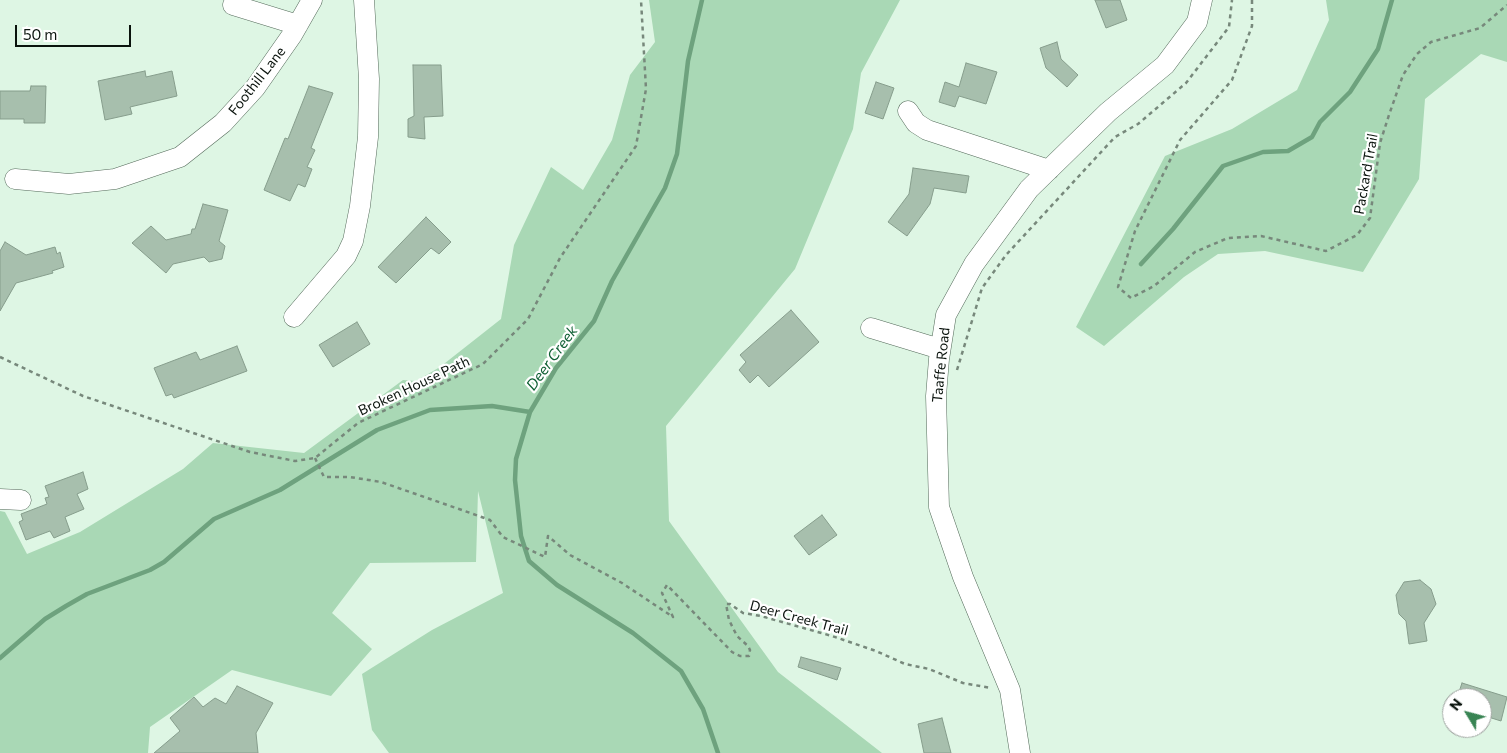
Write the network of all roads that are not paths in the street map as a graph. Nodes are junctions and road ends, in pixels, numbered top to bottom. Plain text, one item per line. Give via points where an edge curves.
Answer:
1 (312, 0) edge
2 (364, 0) edge
3 (1202, 0) edge
4 (234, 5) dead end
5 (298, 25) junction
6 (908, 111) dead end
7 (1049, 170) junction
8 (15, 179) dead end
9 (294, 317) dead end
10 (871, 328) dead end
11 (940, 349) junction
12 (0, 499) edge
13 (21, 500) dead end
14 (1020, 753) edge

1 - 5 street, Foothill Lane
2 - 9 street via 369,80 368,136 353,240 346,256
3 - 7 street, Taaffe Road via 1197,22 1165,65 1108,112
4 - 5 street
5 - 8 street, Foothill Lane via 255,88 224,123 180,157 115,179 69,184
6 - 7 street via 916,123 927,130
7 - 11 street, Taaffe Road via 1029,189 974,264 946,315
10 - 11 street
11 - 14 street, Taaffe Road via 936,406 939,507 963,577 1010,690
12 - 13 street

